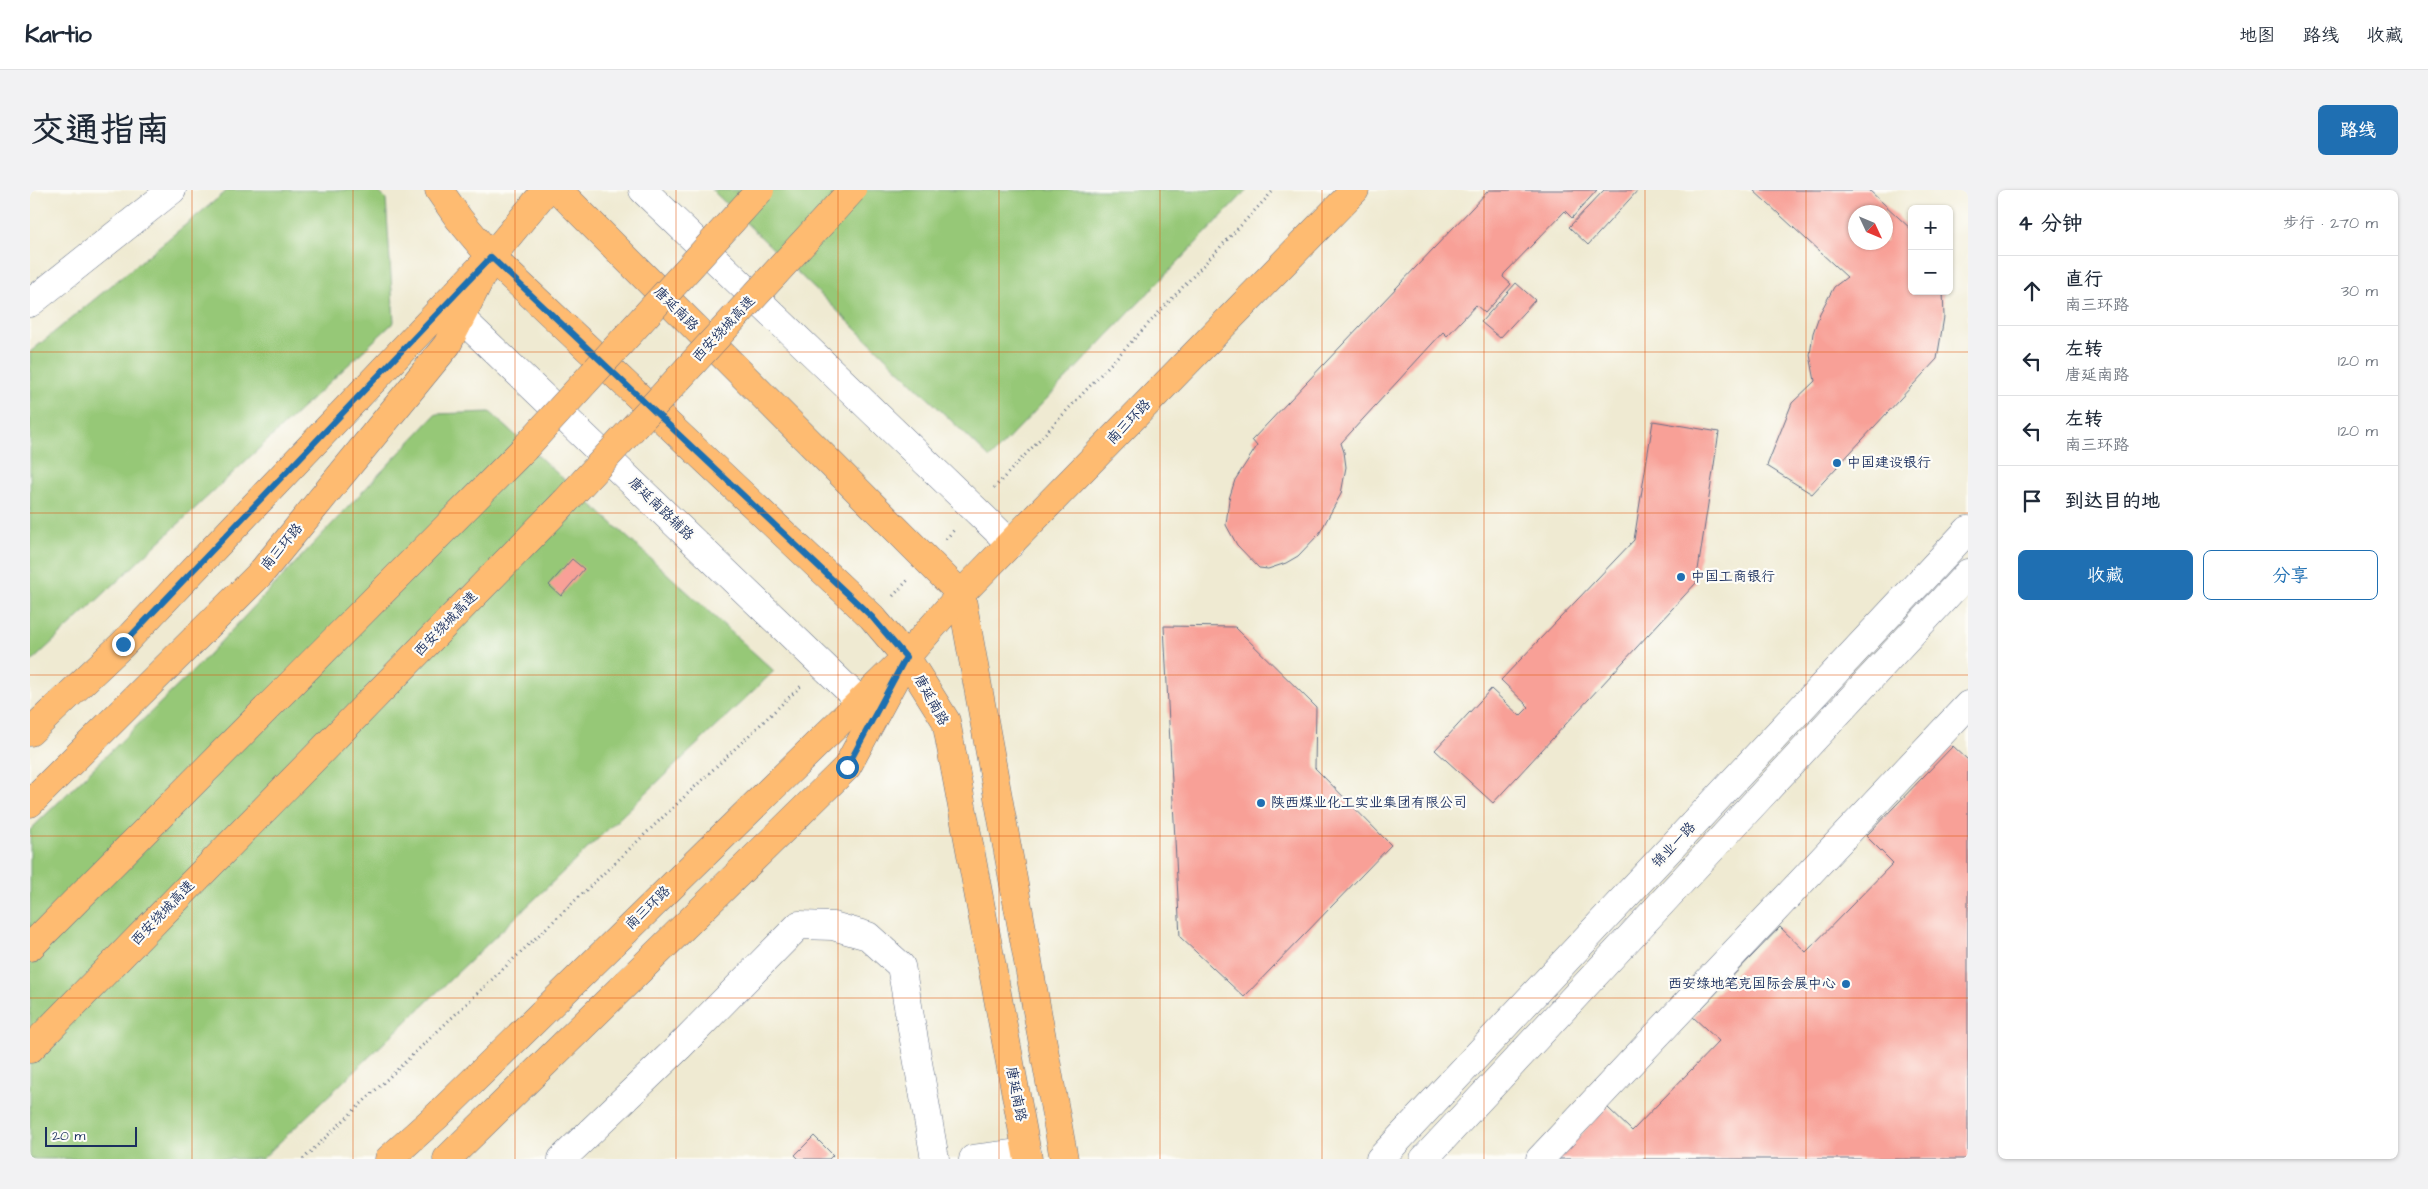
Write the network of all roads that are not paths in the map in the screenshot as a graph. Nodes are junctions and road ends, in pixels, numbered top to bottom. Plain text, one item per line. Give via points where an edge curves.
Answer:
1 (172, 190) edge
2 (439, 190) edge
3 (546, 190) edge
4 (558, 190) edge
5 (643, 190) edge
6 (760, 190) edge
7 (852, 190) edge
8 (1355, 190) edge
9 (491, 257) junction
10 (30, 303) edge
11 (462, 318) junction
12 (1968, 530) edge
13 (1011, 544) junction
14 (1968, 573) edge
15 (961, 594) junction
16 (906, 657) junction
17 (860, 702) junction
18 (1968, 704) edge
19 (30, 732) edge
20 (30, 803) edge
21 (30, 947) edge
22 (30, 1049) edge
23 (1028, 1156) edge
24 (1384, 1158) edge
25 (389, 1159) edge
26 (447, 1159) edge
27 (562, 1159) edge
28 (935, 1159) edge
29 (973, 1159) edge
30 (1064, 1159) edge
31 (1424, 1159) edge
32 (1540, 1159) edge

1 - 10 street
2 - 9 main road, 唐延南路
3 - 9 main road, 南三环路
4 - 15 main road, 唐延南路
5 - 13 street
6 - 21 main road, bridge via 524,449
7 - 22 main road, 西安绕城高速, bridge via 565,502
8 - 13 main road, 南三环路
9 - 11 main road, 南三环路
9 - 16 main road, 唐延南路 via 872,617
9 - 19 main road, 南三环路 via 123,644
11 - 17 street, 唐延南路辅路
11 - 20 main road, 南三环路 via 447,345 260,574
12 - 24 street, 锦业一路
13 - 15 main road, 南三环路
14 - 31 street
15 - 16 main road, 南三环路
15 - 30 main road
16 - 17 main road, 南三环路
16 - 23 main road, 唐延南路 via 946,721
16 - 26 main road, 南三环路 via 847,767
17 - 25 main road, 南三环路 via 438,1115
18 - 32 street
23 - 29 street
27 - 28 street via 679,1047 799,925 833,926 868,936 901,966

